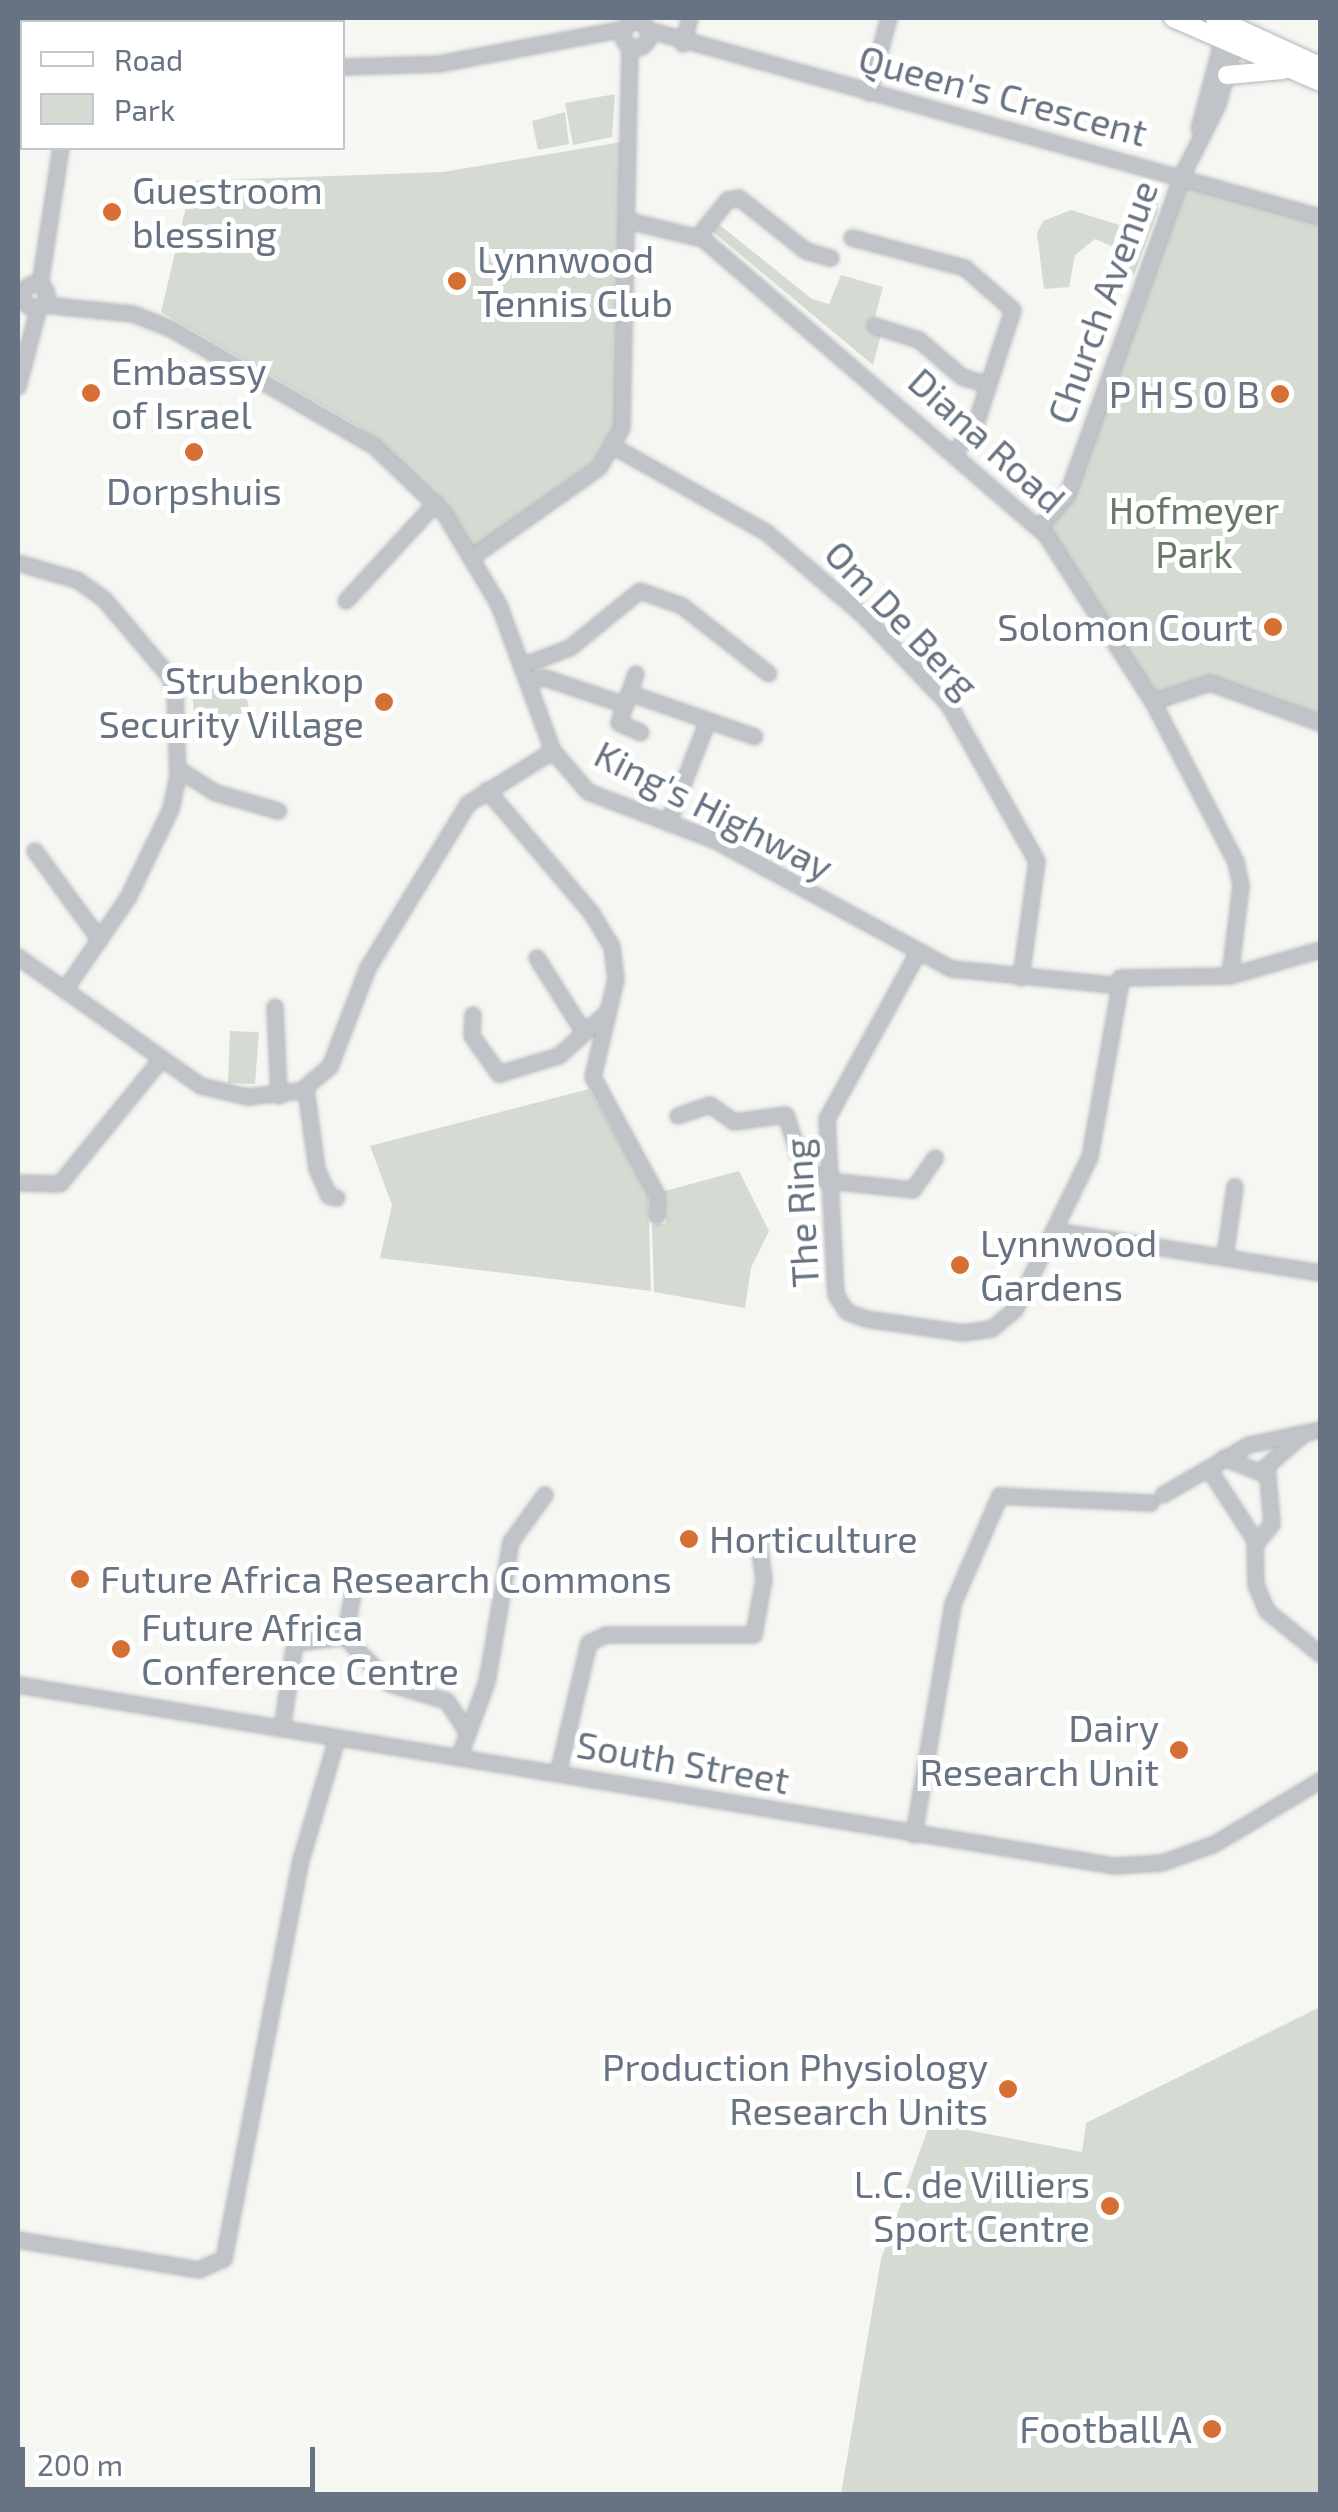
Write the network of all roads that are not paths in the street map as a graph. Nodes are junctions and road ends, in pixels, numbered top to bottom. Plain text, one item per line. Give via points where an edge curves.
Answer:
1 (690, 18) edge
2 (889, 18) edge
3 (1173, 18) edge
4 (1253, 18) edge
5 (1226, 26) edge
6 (636, 32) edge
7 (676, 42) junction
8 (1273, 44) junction
9 (1320, 66) edge
10 (345, 67) edge
11 (1294, 70) junction
12 (1227, 75) junction
13 (1320, 82) edge
14 (869, 93) junction
15 (1194, 149) junction
16 (61, 150) edge
17 (1182, 176) junction
18 (1320, 218) edge
19 (630, 220) junction
20 (699, 236) junction
21 (852, 238) dead end
22 (831, 258) dead end
23 (31, 295) edge
24 (875, 326) dead end
25 (18, 348) edge
26 (19, 385) edge
27 (990, 385) junction
28 (614, 447) junction
29 (956, 452) junction
30 (436, 504) junction
31 (1040, 526) junction
32 (471, 558) junction
33 (18, 564) edge
34 (346, 601) dead end
35 (522, 666) junction
36 (636, 674) dead end
37 (770, 674) dead end
38 (528, 682) junction
39 (627, 699) junction
40 (1153, 702) junction
41 (708, 721) junction
42 (1320, 723) edge
43 (642, 733) dead end
44 (755, 737) dead end
45 (553, 751) junction
46 (178, 768) junction
47 (487, 790) junction
48 (278, 811) dead end
49 (668, 822) junction
50 (35, 851) dead end
51 (100, 940) junction
52 (1320, 950) edge
53 (918, 953) junction
54 (18, 957) edge
55 (536, 958) dead end
56 (1230, 976) junction
57 (1021, 978) junction
58 (1119, 983) junction
59 (64, 990) junction
60 (276, 1007) dead end
61 (608, 1012) junction
62 (473, 1015) dead end
63 (583, 1031) junction
64 (1110, 1037) junction
65 (160, 1061) junction
66 (306, 1089) junction
67 (279, 1096) junction
68 (678, 1116) dead end
69 (934, 1158) dead end
70 (828, 1181) junction
71 (18, 1183) edge
72 (1235, 1188) dead end
73 (337, 1198) dead end
74 (657, 1216) dead end
75 (1055, 1231) junction
76 (1225, 1257) junction
77 (1320, 1273) edge
78 (1317, 1430) edge
79 (1224, 1458) junction
80 (1209, 1469) junction
81 (1264, 1474) junction
82 (545, 1495) dead end
83 (760, 1543) dead end
84 (1256, 1544) junction
85 (355, 1582) dead end
86 (346, 1637) junction
87 (1320, 1654) edge
88 (18, 1684) edge
89 (282, 1729) junction
90 (466, 1730) junction
91 (337, 1738) junction
92 (459, 1758) junction
93 (558, 1774) junction
94 (1320, 1780) edge
95 (914, 1835) junction
96 (18, 2240) edge

1 - 7 street
2 - 14 street
3 - 5 main road
4 - 8 main road
5 - 8 main road
5 - 11 main road
5 - 12 street, Church Avenue
5 - 15 street, Church Avenue
6 - 7 street, Queen's Crescent
6 - 10 street, Queen's Crescent via 440,64
6 - 19 street
7 - 14 street, Queen's Crescent
8 - 9 main road
11 - 12 main road
11 - 13 main road
12 - 15 street, Church Avenue
14 - 17 street, Queen's Crescent
15 - 17 street, Church Avenue
16 - 23 street
17 - 18 street, Queen's Crescent
17 - 31 street, Church Avenue via 1067,496
19 - 20 street, Diana Road
19 - 28 street via 624,410
20 - 22 street via 736,197 806,251
20 - 29 street, Diana Road
21 - 27 street via 965,268 1011,307 1013,321
23 - 25 street
23 - 26 street
23 - 30 street, King's Highway via 116,310 172,329 338,420
24 - 27 street via 919,340 962,377
27 - 29 street
28 - 32 street via 590,475
28 - 57 street, Om De Berg via 767,533 866,617 949,705 1038,862
29 - 31 street, Diana Road
30 - 32 street, King's Highway
30 - 34 street
31 - 40 street, Diana Road
32 - 35 street, King's Highway
33 - 46 street via 76,580 104,599 170,677
35 - 37 street via 570,648 640,591 682,606
35 - 38 street, King's Highway
36 - 39 street
38 - 39 street via 545,678
38 - 45 street, King's Highway
39 - 41 street
39 - 43 street via 620,724
40 - 42 street via 1210,683
40 - 56 street, Diana Road via 1240,873
41 - 44 street
41 - 49 street
45 - 47 street
45 - 49 street, King's Highway via 588,792
46 - 48 street via 216,793
46 - 51 street via 168,815
47 - 61 street via 605,931 617,972
47 - 66 street via 441,843 368,968 335,1059
49 - 53 street, King's Highway via 714,840
50 - 51 street
51 - 59 street
52 - 56 street, King's Highway
53 - 57 street, King's Highway via 968,973
53 - 70 street, The Ring via 830,1109
54 - 59 street
55 - 63 street
56 - 58 street, King's Highway
57 - 58 street, King's Highway
58 - 64 street
58 - 64 street, The Ring
59 - 65 street
60 - 67 street
61 - 63 street
61 - 74 street via 594,1082 657,1195
62 - 63 street via 472,1036 499,1074 546,1063
64 - 75 street, The Ring via 1089,1160
65 - 67 street via 216,1091
65 - 71 street via 63,1182 48,1188
66 - 67 street
66 - 73 street via 317,1169 329,1196
68 - 70 street via 710,1106 734,1122 780,1113 791,1119 805,1171
69 - 70 street via 913,1190
70 - 75 street, The Ring via 836,1295 848,1312 866,1319 952,1333 996,1326 1020,1303
72 - 76 street
75 - 76 street
76 - 77 street
78 - 79 street via 1262,1440
78 - 81 street via 1275,1453
79 - 80 street
79 - 81 street
80 - 84 street
80 - 95 street via 1157,1499 1000,1496 953,1604
81 - 84 street via 1272,1524
82 - 90 street via 511,1542 487,1682
83 - 93 street via 764,1578 754,1635 606,1635 590,1643
84 - 87 street via 1256,1585 1267,1611
85 - 86 street
86 - 89 street via 297,1640
86 - 90 street via 390,1684 447,1700
88 - 89 street, South Street
89 - 91 street, South Street
90 - 92 street
91 - 92 street, South Street
91 - 96 street via 301,1860 224,2260 199,2270
92 - 93 street, South Street
93 - 95 street, South Street
94 - 95 street, South Street via 1215,1844 1162,1862 1088,1864

